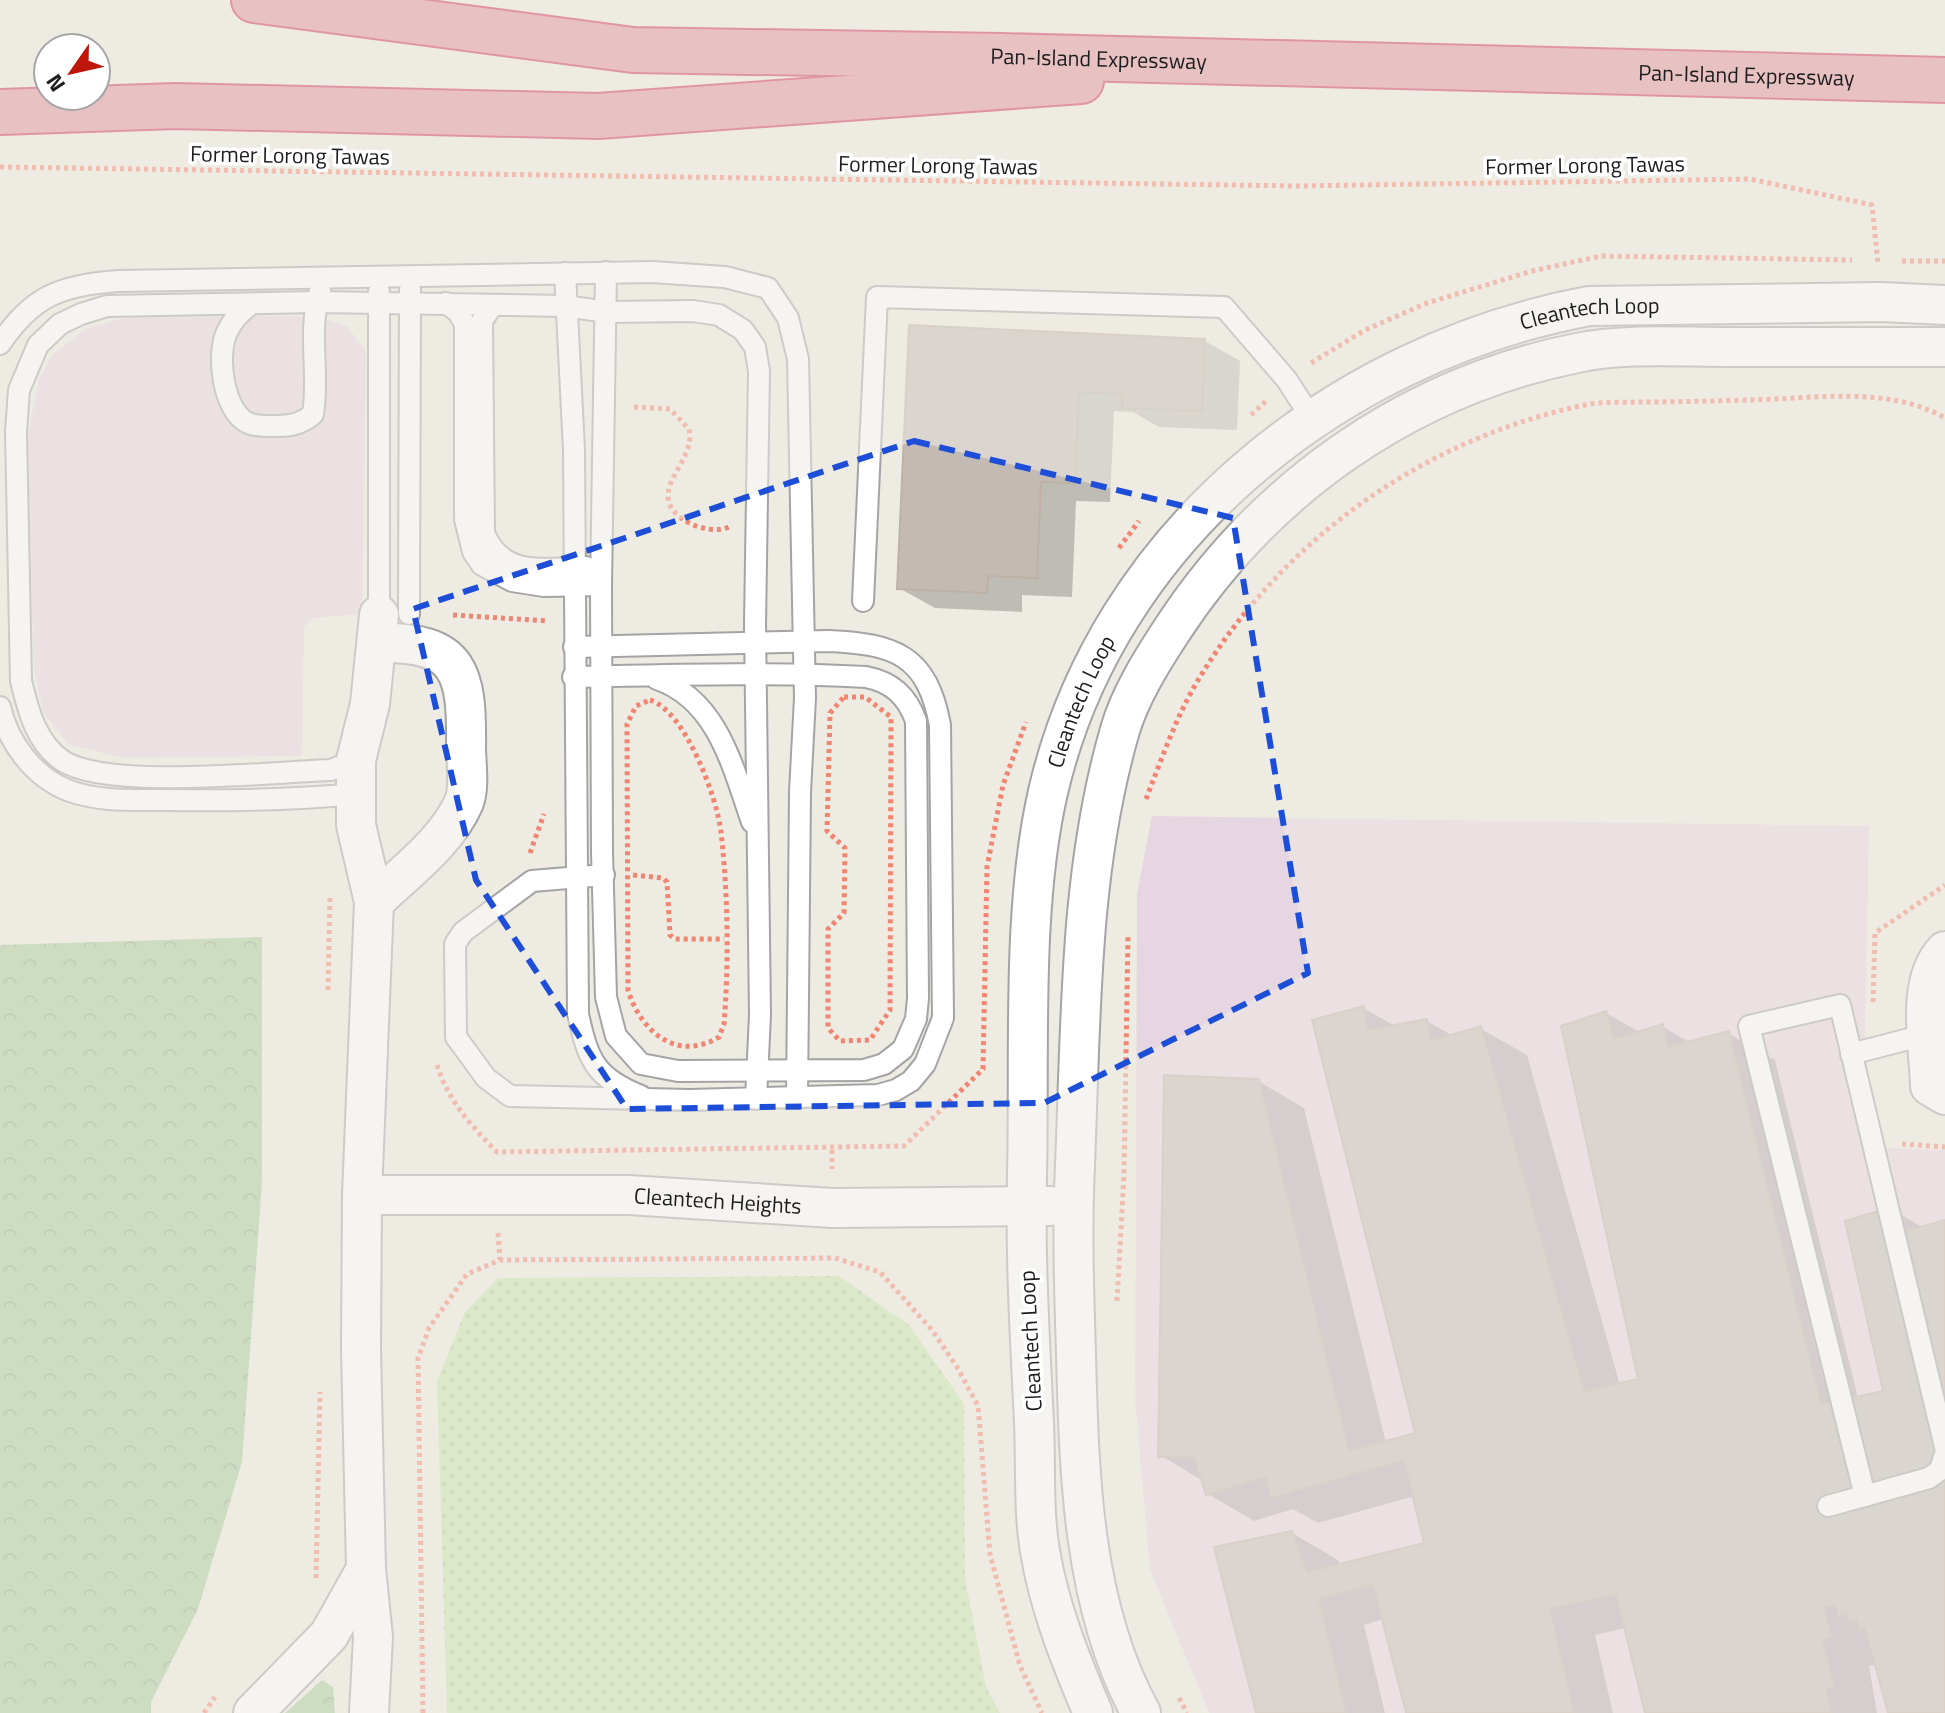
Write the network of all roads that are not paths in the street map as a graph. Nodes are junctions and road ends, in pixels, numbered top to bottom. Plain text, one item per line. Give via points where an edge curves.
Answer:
1 (254, 0) edge
2 (1144, 61) junction
3 (1945, 80) edge
4 (0, 112) edge
5 (606, 272) junction
6 (565, 273) junction
7 (379, 277) junction
8 (410, 277) junction
9 (325, 279) junction
10 (316, 302) junction
11 (409, 302) junction
12 (379, 303) junction
13 (446, 303) junction
14 (251, 304) junction
15 (1945, 305) edge
16 (492, 306) junction
17 (565, 306) junction
18 (607, 312) junction
19 (0, 344) edge
20 (1945, 347) edge
21 (1312, 419) junction
22 (602, 576) junction
23 (573, 577) junction
24 (863, 601) dead end
25 (395, 628) junction
26 (804, 641) junction
27 (755, 642) junction
28 (574, 647) junction
29 (603, 647) junction
30 (643, 674) junction
31 (756, 676) junction
32 (573, 677) junction
33 (603, 677) junction
34 (805, 677) junction
35 (0, 707) edge
36 (356, 777) junction
37 (758, 841) junction
38 (604, 875) junction
39 (575, 877) junction
40 (374, 902) junction
41 (1945, 951) edge
42 (1928, 1034) junction
43 (1851, 1054) junction
44 (756, 1070) junction
45 (798, 1070) junction
46 (1945, 1095) edge
47 (797, 1098) junction
48 (648, 1099) junction
49 (756, 1099) junction
50 (362, 1195) junction
51 (1073, 1206) junction
52 (1026, 1207) junction
53 (1945, 1447) edge
54 (1945, 1454) edge
55 (1865, 1496) junction
56 (1828, 1506) dead end
57 (366, 1569) junction
58 (253, 1713) edge
59 (369, 1713) edge
60 (1093, 1713) edge
61 (1141, 1713) edge

1 - 2 highway, Pan-Island Expressway via 633,50
2 - 3 highway, Pan-Island Expressway
2 - 4 highway via 1097,80 598,116 176,106
5 - 6 lane
5 - 18 lane
5 - 26 lane via 749,282 768,288 788,318 798,359
6 - 8 lane
6 - 17 lane
7 - 8 lane
7 - 9 lane
7 - 12 lane
8 - 11 lane
9 - 10 lane
9 - 19 lane via 85,283 36,302
10 - 12 lane
10 - 14 lane
10 - 14 lane via 313,414 289,426 245,422 229,405 225,335
11 - 12 lane
11 - 13 lane
11 - 25 lane
12 - 25 lane
13 - 16 lane
13 - 23 lane via 465,324 465,519 473,552 499,577 528,585
14 - 36 lane via 107,306 60,324 38,345 19,390 16,432 24,694 35,728 49,747 63,761 101,774 331,770
15 - 21 street, Cleantech Loop via 1589,306 1451,344 1385,375
16 - 17 lane
16 - 23 lane via 482,321 484,533 492,551 517,566
17 - 18 lane
17 - 23 lane via 574,450
18 - 22 lane
18 - 27 lane via 719,315 743,330 755,347
20 - 51 street, Cleantech Loop via 1581,352 1455,389 1402,416 1316,471 1248,530 1199,588 1154,658 1121,724 1087,887
21 - 24 lane via 1287,380 1224,307 877,297
21 - 52 street, Cleantech Loop via 1219,496 1161,555 1106,635 1071,712 1048,792 1033,882
22 - 23 lane
22 - 29 lane
23 - 28 lane
25 - 36 street
25 - 40 street via 438,651 457,669 467,703 466,799 450,827
26 - 27 lane
26 - 34 lane
26 - 47 lane via 864,643 905,655 936,704 944,970 943,1018 925,1064 911,1081 878,1095
27 - 29 lane
27 - 31 lane
28 - 29 lane
28 - 32 lane
29 - 33 lane
30 - 31 lane
30 - 33 lane
30 - 37 lane via 676,686 700,707 722,738
31 - 34 lane
31 - 37 lane
32 - 33 lane
32 - 39 lane
33 - 38 lane
34 - 45 lane
34 - 45 lane via 881,680 912,709 918,998 916,1019 903,1049 884,1064 864,1070
35 - 36 lane via 9,735 44,776 107,800 201,801
36 - 40 street via 356,825
37 - 44 lane
38 - 39 lane
38 - 44 lane via 606,997 616,1036 641,1064 678,1071
39 - 48 lane via 578,1014 586,1050 598,1072
39 - 48 lane via 532,881 463,932 455,944 456,1037 486,1078 510,1096
40 - 50 street
41 - 42 street via 1927,993
42 - 43 lane
42 - 46 street via 1930,1086
43 - 53 lane
43 - 55 lane via 1840,1005 1749,1026
44 - 45 lane
44 - 49 lane
45 - 47 lane
47 - 49 lane
48 - 49 lane
50 - 52 street, Cleantech Heights via 531,1193 833,1208
50 - 57 street
51 - 52 street, Cleantech Heights
51 - 61 street, Cleantech Loop via 1079,1453 1087,1542 1110,1634
52 - 60 street, Cleantech Loop via 1040,1550 1067,1652
54 - 55 lane via 1940,1470 1929,1478
55 - 56 lane
57 - 58 street via 329,1635
57 - 59 street via 373,1637

